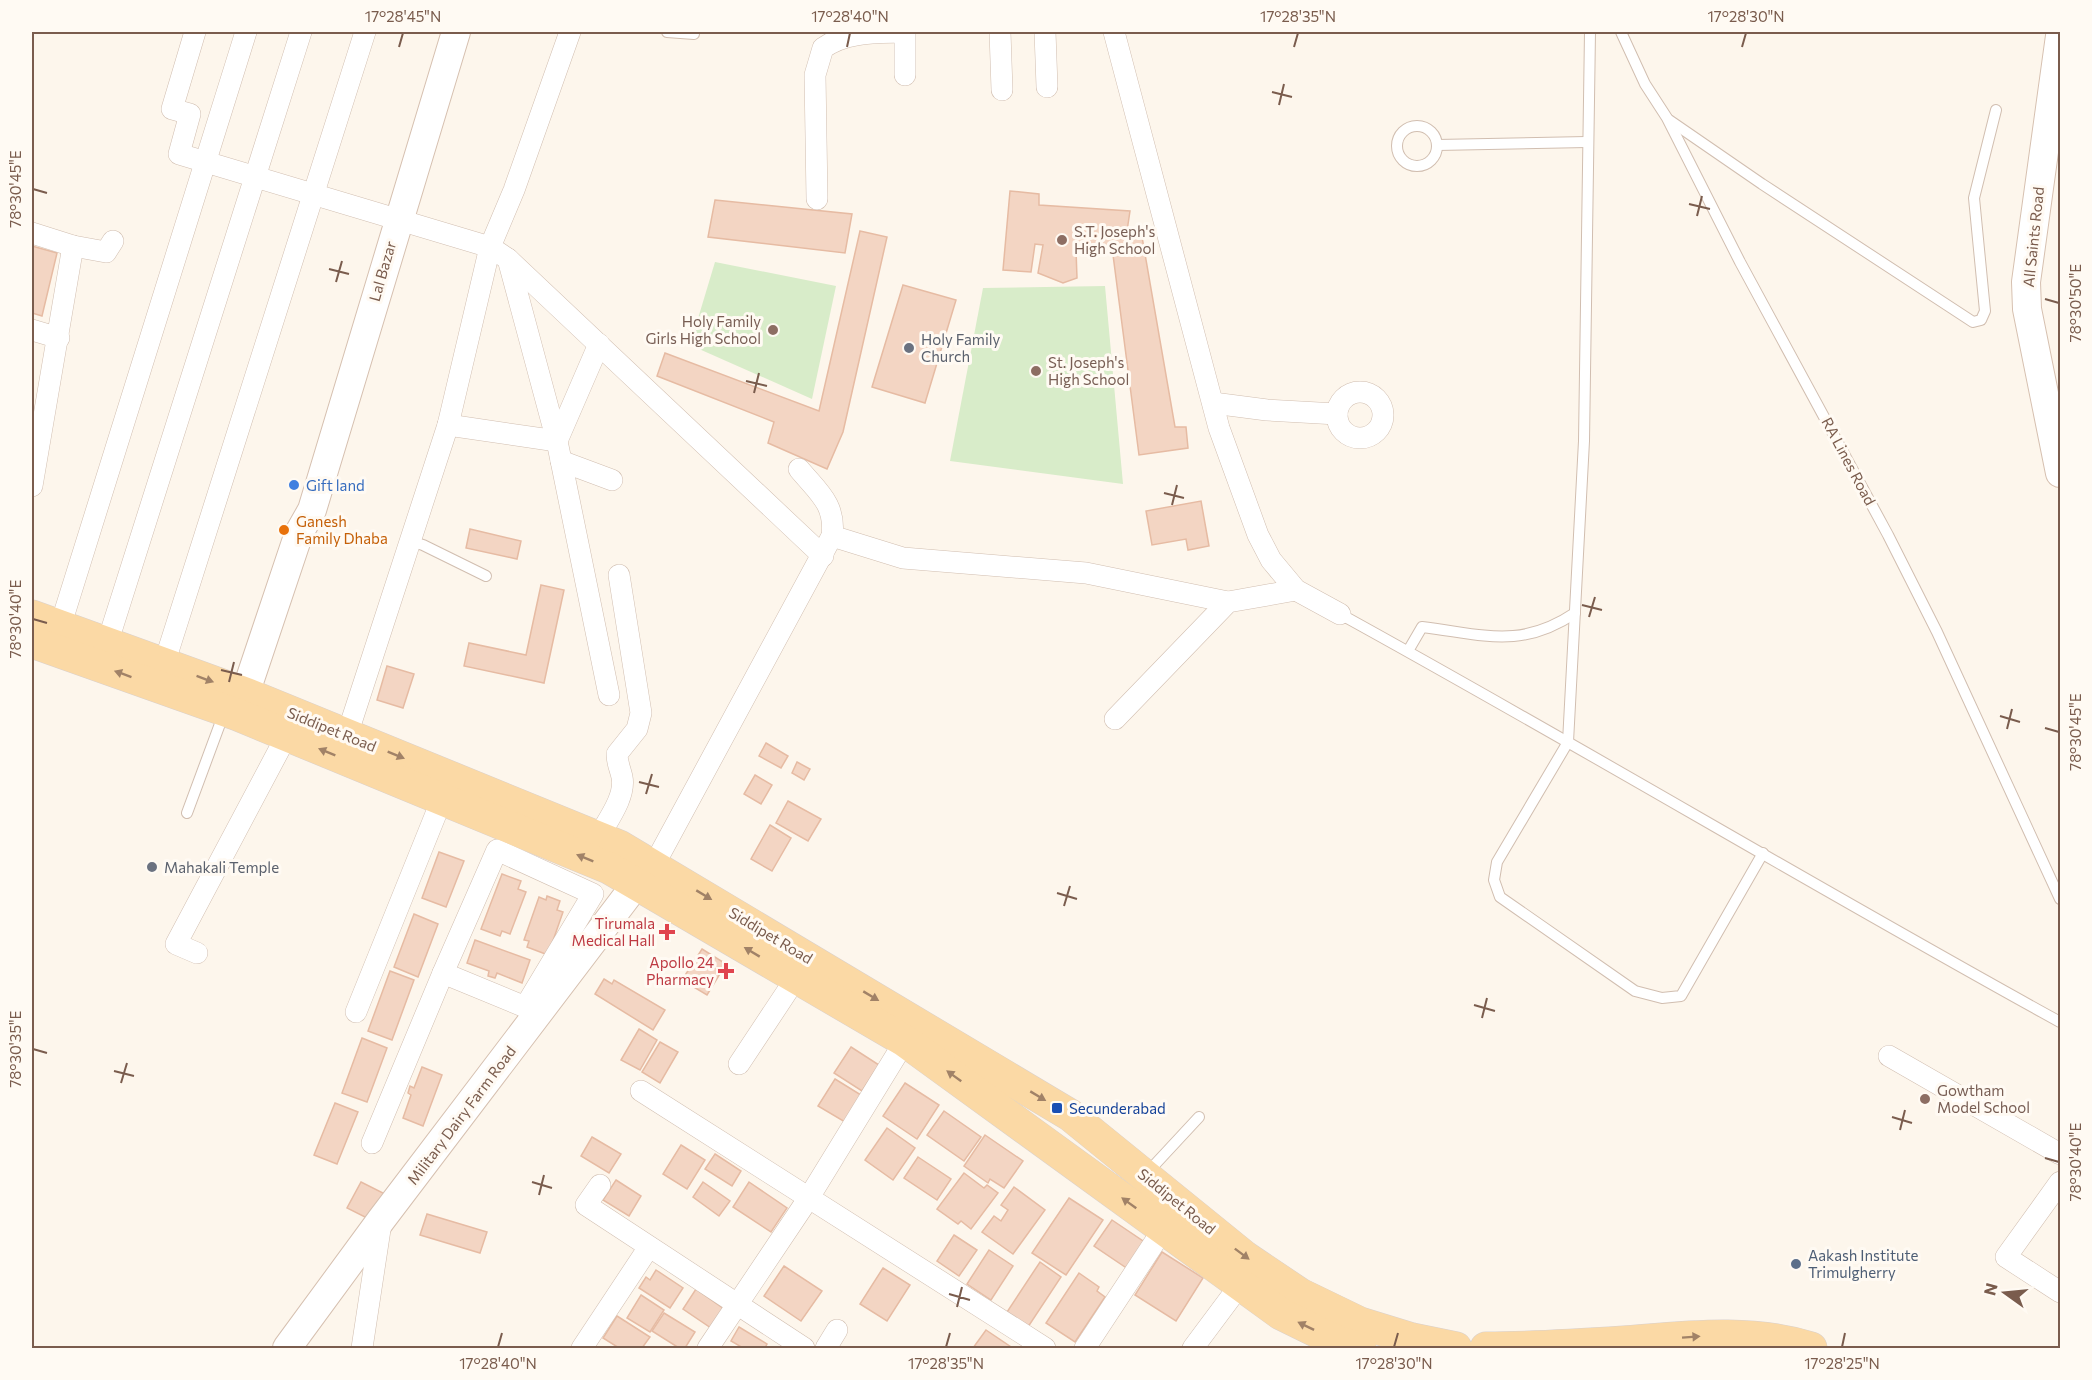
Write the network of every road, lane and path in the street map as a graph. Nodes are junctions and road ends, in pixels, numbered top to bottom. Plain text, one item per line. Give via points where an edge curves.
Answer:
1 (195, 32) edge
2 (246, 32) edge
3 (301, 32) edge
4 (365, 32) edge
5 (456, 32) edge
6 (570, 32) edge
7 (667, 32) edge
8 (1000, 32) edge
9 (1045, 32) edge
10 (1114, 32) edge
11 (1590, 32) edge
12 (1621, 32) edge
13 (694, 34) dead end
14 (2061, 36) edge
15 (905, 75) dead end
16 (1047, 87) dead end
17 (1002, 90) dead end
18 (1996, 110) dead end
19 (1667, 118) junction
20 (1587, 142) junction
21 (1437, 145) dead end
22 (204, 161) junction
23 (255, 176) junction
24 (312, 194) junction
25 (816, 199) dead end
26 (398, 219) junction
27 (32, 232) edge
28 (113, 241) dead end
29 (73, 246) junction
30 (490, 247) junction
31 (508, 259) junction
32 (32, 330) edge
33 (59, 338) junction
34 (599, 344) junction
35 (1213, 403) junction
36 (1336, 414) dead end
37 (448, 425) junction
38 (2057, 437) edge
39 (559, 451) junction
40 (799, 469) dead end
41 (2061, 473) edge
42 (612, 480) dead end
43 (32, 486) edge
44 (832, 536) junction
45 (410, 541) junction
46 (823, 556) junction
47 (619, 575) dead end
48 (486, 576) dead end
49 (1296, 590) junction
50 (1228, 602) junction
51 (1575, 613) junction
52 (1340, 614) joint
53 (32, 616) edge
54 (60, 627) junction
55 (32, 642) edge
56 (107, 644) junction
57 (1408, 651) junction
58 (164, 664) junction
59 (609, 695) dead end
60 (244, 708) junction
61 (1115, 719) dead end
62 (287, 735) junction
63 (347, 735) junction
64 (1568, 742) junction
65 (442, 799) junction
66 (187, 813) dead end
67 (598, 838) junction
68 (1763, 853) junction
69 (646, 874) junction
70 (2061, 899) edge
71 (197, 953) dead end
72 (443, 973) junction
73 (796, 978) junction
74 (532, 1010) junction
75 (356, 1012) dead end
76 (2061, 1022) edge
77 (905, 1041) junction
78 (1889, 1056) dead end
79 (739, 1064) dead end
80 (641, 1091) dead end
81 (1199, 1117) dead end
82 (372, 1143) dead end
83 (2061, 1154) edge
84 (1144, 1175) junction
85 (2061, 1182) edge
86 (600, 1185) dead end
87 (807, 1199) junction
88 (381, 1220) junction
89 (1164, 1228) junction
90 (649, 1247) junction
91 (1240, 1285) junction
92 (2061, 1292) edge
93 (736, 1304) junction
94 (837, 1330) dead end
95 (287, 1348) edge
96 (362, 1348) edge
97 (582, 1348) edge
98 (708, 1348) edge
99 (804, 1348) edge
100 (826, 1348) edge
101 (1045, 1348) edge
102 (1085, 1348) edge
103 (1193, 1348) edge
104 (1360, 1348) edge
105 (1456, 1348) edge
106 (1486, 1348) edge
107 (1811, 1348) edge

1 - 22 street via 172,109 190,114 179,154
2 - 22 street
3 - 23 street
4 - 24 street
5 - 26 main road, Lal Bazar
6 - 30 street
7 - 13 lane
8 - 17 street
9 - 16 street
10 - 35 street
11 - 20 lane
12 - 19 lane, RA Lines Road via 1645,84
14 - 38 main road, All Saints Road via 2026,282 2027,309
15 - 25 street via 905,32 851,35 833,40 823,48 816,75
18 - 19 lane via 1974,198 1985,311 1981,320 1973,322
19 - 70 lane, RA Lines Road via 1937,632
20 - 21 lane
20 - 51 lane via 1584,441
22 - 23 street
22 - 54 street
23 - 24 street
23 - 56 street
24 - 26 street
24 - 58 street
26 - 30 street
26 - 60 main road, Lal Bazar via 312,510 298,533
27 - 29 street
28 - 29 street via 106,252
29 - 33 street
30 - 31 street
30 - 37 street
31 - 34 street
31 - 39 street
32 - 33 street
33 - 43 street
34 - 39 street
34 - 46 street
35 - 36 street
35 - 49 street via 1258,535 1271,560
37 - 39 street
37 - 45 street
38 - 41 main road, All Saints Road
39 - 42 street
39 - 59 street
40 - 44 street via 830,507 834,520
44 - 46 street
44 - 50 street via 903,558 1086,573
45 - 48 lane
45 - 63 street
46 - 69 street
47 - 67 street via 641,712 637,729 616,754 622,777 621,793
49 - 50 street
49 - 52 street
50 - 61 street
51 - 57 lane via 1553,627 1520,637 1422,627
51 - 64 lane
52 - 57 lane
53 - 54 main road, Siddipet Road
54 - 56 main road, Siddipet Road
60 -> 55 main road, Siddipet Road
56 - 58 main road, Siddipet Road
57 - 64 lane
58 -> 60 main road, Siddipet Road
60 - 62 main road, Siddipet Road
60 - 63 main road, Siddipet Road
60 - 66 lane
65 -> 62 main road, Siddipet Road
62 - 71 street via 176,944
63 -> 67 main road, Siddipet Road
64 - 68 lane
64 - 68 lane via 1497,862 1494,880 1500,897 1635,991 1662,998 1681,996
69 -> 65 main road, Siddipet Road via 609,868
65 - 75 street
67 - 69 main road, Siddipet Road
68 - 76 lane via 1919,945
73 -> 69 main road, Siddipet Road
69 - 74 main road, Military Dairy Farm Road
69 -> 84 main road, Siddipet Road via 1070,1115
72 - 74 street
72 - 74 street via 497,850 593,894
72 - 82 street
73 - 77 main road, Siddipet Road
73 - 79 street
74 - 88 main road, Military Dairy Farm Road
77 - 87 street
89 -> 77 main road, Siddipet Road
78 - 83 street
80 - 87 street
81 - 84 lane
84 -> 105 main road, Siddipet Road via 1245,1257 1300,1294 1360,1323 1412,1340
85 - 92 street via 2006,1257
86 - 90 street via 586,1204
87 - 93 street
87 - 101 street
88 - 95 main road, Military Dairy Farm Road
88 - 96 street
89 - 91 main road, Siddipet Road
89 - 102 street
90 - 93 street
90 - 97 street
91 - 103 street
104 -> 91 main road, Siddipet Road via 1338,1342 1281,1314
93 - 98 street
93 - 99 street
94 - 100 street
106 -> 107 main road via 1722,1335

